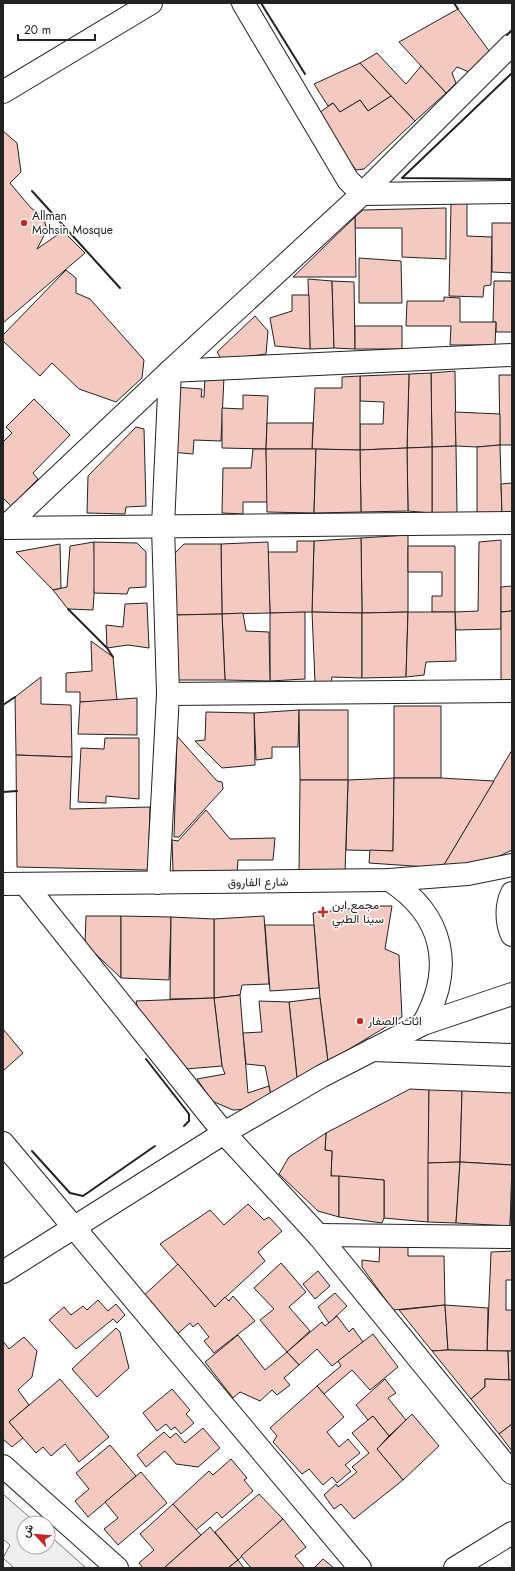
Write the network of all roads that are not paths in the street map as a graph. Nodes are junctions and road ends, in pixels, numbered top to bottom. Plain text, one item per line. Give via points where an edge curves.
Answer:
1 (151, 3) edge
2 (243, 3) edge
3 (512, 44) edge
4 (3, 92) edge
5 (512, 192) edge
6 (362, 194) junction
7 (512, 355) edge
8 (170, 371) junction
9 (512, 523) edge
10 (163, 526) junction
11 (4, 528) edge
12 (512, 691) edge
13 (168, 694) junction
14 (512, 865) edge
15 (389, 880) junction
16 (158, 883) junction
17 (3, 884) edge
18 (25, 884) junction
19 (512, 892) edge
20 (512, 935) edge
21 (512, 994) edge
22 (423, 1024) junction
23 (372, 1050) junction
24 (512, 1055) edge
25 (224, 1133) junction
26 (3, 1143) edge
27 (73, 1227) junction
28 (318, 1235) junction
29 (512, 1237) edge
30 (3, 1272) edge
31 (3, 1466) edge
32 (512, 1473) edge
33 (512, 1533) edge
34 (117, 1568) edge
35 (360, 1568) edge
36 (455, 1568) edge

1 - 4 street
2 - 6 street via 348,180
3 - 6 street
5 - 6 street
6 - 8 street
7 - 8 street
8 - 10 street
8 - 11 street
9 - 10 street
10 - 11 street
10 - 13 street
12 - 13 street
13 - 16 street
14 - 15 street, شارع الفاروق via 468,874
15 - 16 street, شارع الفاروق
15 - 22 street via 418,903 437,941 441,972 438,991
16 - 18 street, شارع الفاروق
17 - 18 street, شارع الفاروق
18 - 25 street
19 - 20 street via 508,912 508,926
21 - 22 street
22 - 23 street
23 - 24 street
23 - 25 street
25 - 27 street
25 - 28 street
26 - 27 street
27 - 30 street
27 - 35 street
28 - 29 street
28 - 32 street
31 - 34 street
33 - 36 street

